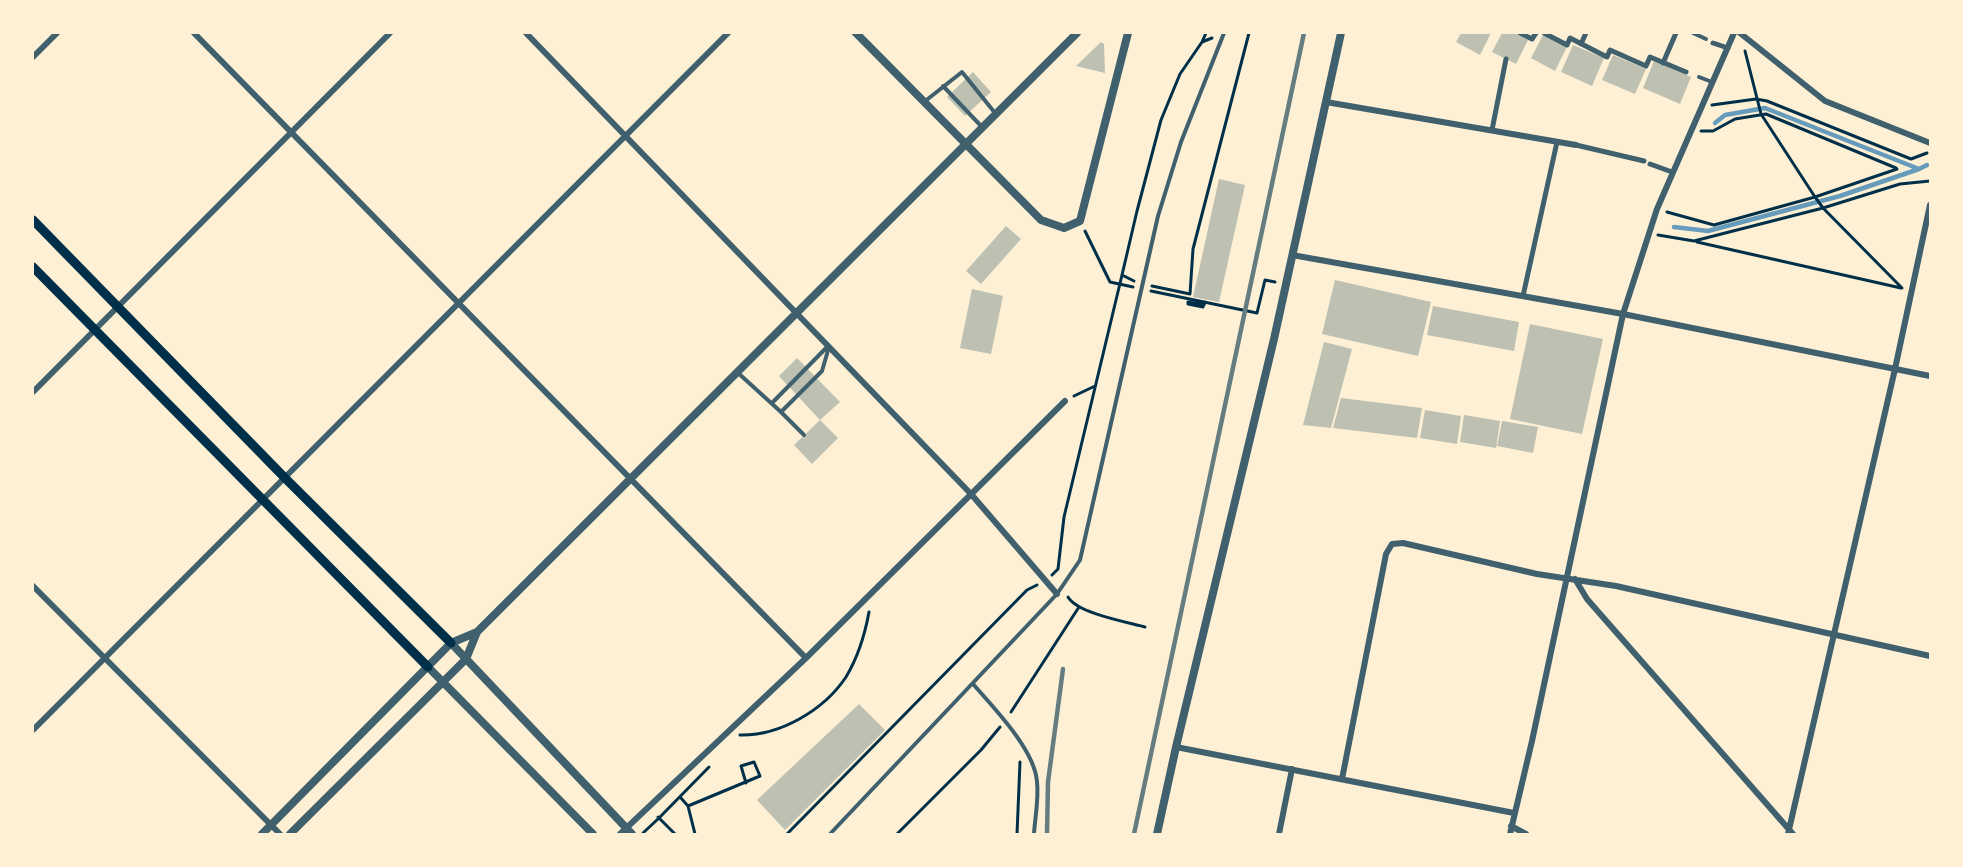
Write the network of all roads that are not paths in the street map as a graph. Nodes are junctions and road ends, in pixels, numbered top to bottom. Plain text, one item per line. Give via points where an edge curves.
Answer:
1 (57, 33) edge
2 (194, 33) edge
3 (390, 33) edge
4 (526, 33) edge
5 (728, 33) edge
6 (856, 33) edge
7 (1077, 33) edge
8 (1128, 33) edge
9 (1223, 33) edge
10 (1341, 33) edge
11 (1536, 33) edge
12 (1544, 33) edge
13 (1586, 33) edge
14 (1676, 33) edge
15 (1693, 33) edge
16 (1734, 33) edge
17 (1740, 33) edge
18 (1519, 34) edge
19 (1706, 39) dead end
20 (1713, 43) dead end
21 (1581, 44) junction
22 (1728, 48) junction
23 (33, 57) edge
24 (1506, 59) dead end
25 (1663, 63) junction
26 (1686, 72) dead end
27 (1699, 77) dead end
28 (1713, 82) junction
29 (943, 86) junction
30 (924, 102) junction
31 (1326, 102) junction
32 (996, 114) junction
33 (982, 128) junction
34 (1492, 130) junction
35 (291, 133) junction
36 (626, 136) junction
37 (1557, 142) junction
38 (1930, 143) edge
39 (966, 145) junction
40 (1575, 145) joint
41 (1644, 161) dead end
42 (1650, 164) dead end
43 (1672, 172) junction
44 (1930, 205) edge
45 (33, 220) edge
46 (1292, 255) junction
47 (33, 267) edge
48 (1523, 296) junction
49 (458, 304) junction
50 (117, 307) junction
51 (796, 312) junction
52 (1623, 314) junction
53 (95, 330) junction
54 (829, 345) junction
55 (1895, 369) junction
56 (736, 372) junction
57 (1930, 376) edge
58 (33, 392) edge
59 (1065, 401) road end
60 (772, 404) junction
61 (781, 412) junction
62 (804, 435) dead end
63 (285, 478) junction
64 (629, 479) junction
65 (971, 494) junction
66 (263, 500) junction
67 (1566, 577) junction
68 (1575, 579) junction
69 (33, 586) edge
70 (1058, 594) junction
71 (477, 632) junction
72 (1833, 635) junction
73 (451, 643) junction
74 (1930, 656) edge
75 (105, 658) junction
76 (806, 658) junction
77 (466, 659) junction
78 (428, 667) junction
79 (443, 683) junction
80 (973, 684) junction
81 (33, 730) edge
82 (1176, 747) junction
83 (1292, 769) junction
84 (1342, 779) junction
85 (1514, 813) junction
86 (271, 825) junction
87 (1511, 826) junction
88 (626, 832) edge
89 (1790, 833) edge
90 (262, 834) edge
91 (280, 834) edge
92 (290, 834) edge
93 (593, 834) edge
94 (830, 834) edge
95 (1034, 834) edge
96 (1157, 834) edge
97 (1279, 834) edge
98 (1510, 834) edge
99 (1526, 834) edge

1 - 23 street
2 - 35 street
3 - 35 street
4 - 36 street
5 - 36 street
6 - 30 street
7 - 32 street
8 - 39 street via 1080,221 1064,228 1041,220
9 - 70 lane via 1181,142 1158,216 1080,560
10 - 31 street
11 - 18 street via 1532,39
12 - 21 street via 1567,45 1570,38
13 - 21 street
14 - 25 street
15 - 19 lane
16 - 22 street
17 - 38 street via 1824,101
20 - 22 street
21 - 25 street via 1607,57 1610,50 1646,66 1650,57
22 - 28 street
24 - 34 street
25 - 26 street
27 - 28 lane
28 - 43 street
29 - 30 lane
29 - 32 lane via 962,72
29 - 33 lane
30 - 39 street
31 - 34 street
31 - 46 street
32 - 33 street
33 - 39 street
34 - 37 street
35 - 49 street
35 - 50 street
36 - 49 street
36 - 51 street
37 - 40 street
37 - 48 street
39 - 51 street
40 - 41 street
42 - 43 street
43 - 52 street
44 - 55 street
45 - 50 main road
46 - 48 street
46 - 82 street
47 - 53 main road
48 - 52 street
49 - 63 street
49 - 64 street
50 - 53 street
50 - 63 main road
51 - 54 street
51 - 56 street
52 - 55 street
52 - 67 street
53 - 58 street
53 - 66 main road
54 - 60 lane
54 - 61 lane via 822,371
54 - 65 street
55 - 57 street
55 - 72 street
56 - 60 lane
56 - 64 street
59 - 65 street
60 - 61 lane
61 - 62 lane
63 - 66 street
63 - 73 main road
64 - 71 street
64 - 76 street
65 - 70 street
65 - 76 street
66 - 75 street
66 - 78 main road
67 - 68 street
67 - 84 street via 1403,543 1392,544 1386,554
67 - 85 street
68 - 72 street
68 - 89 street via 1587,599
69 - 75 street
70 - 80 lane
71 - 73 street
71 - 77 street
72 - 74 street
72 - 89 street
73 - 77 street
73 - 78 street
75 - 81 street
75 - 86 street
76 - 88 street
77 - 79 street
77 - 88 street
78 - 79 street
78 - 86 street
79 - 92 street
79 - 93 street
80 - 94 lane
80 - 95 lane via 1021,742 1037,780
82 - 83 street
82 - 96 street
83 - 84 street
83 - 97 street
84 - 85 street
85 - 87 street
86 - 90 street
86 - 91 street
87 - 98 street
87 - 99 street

